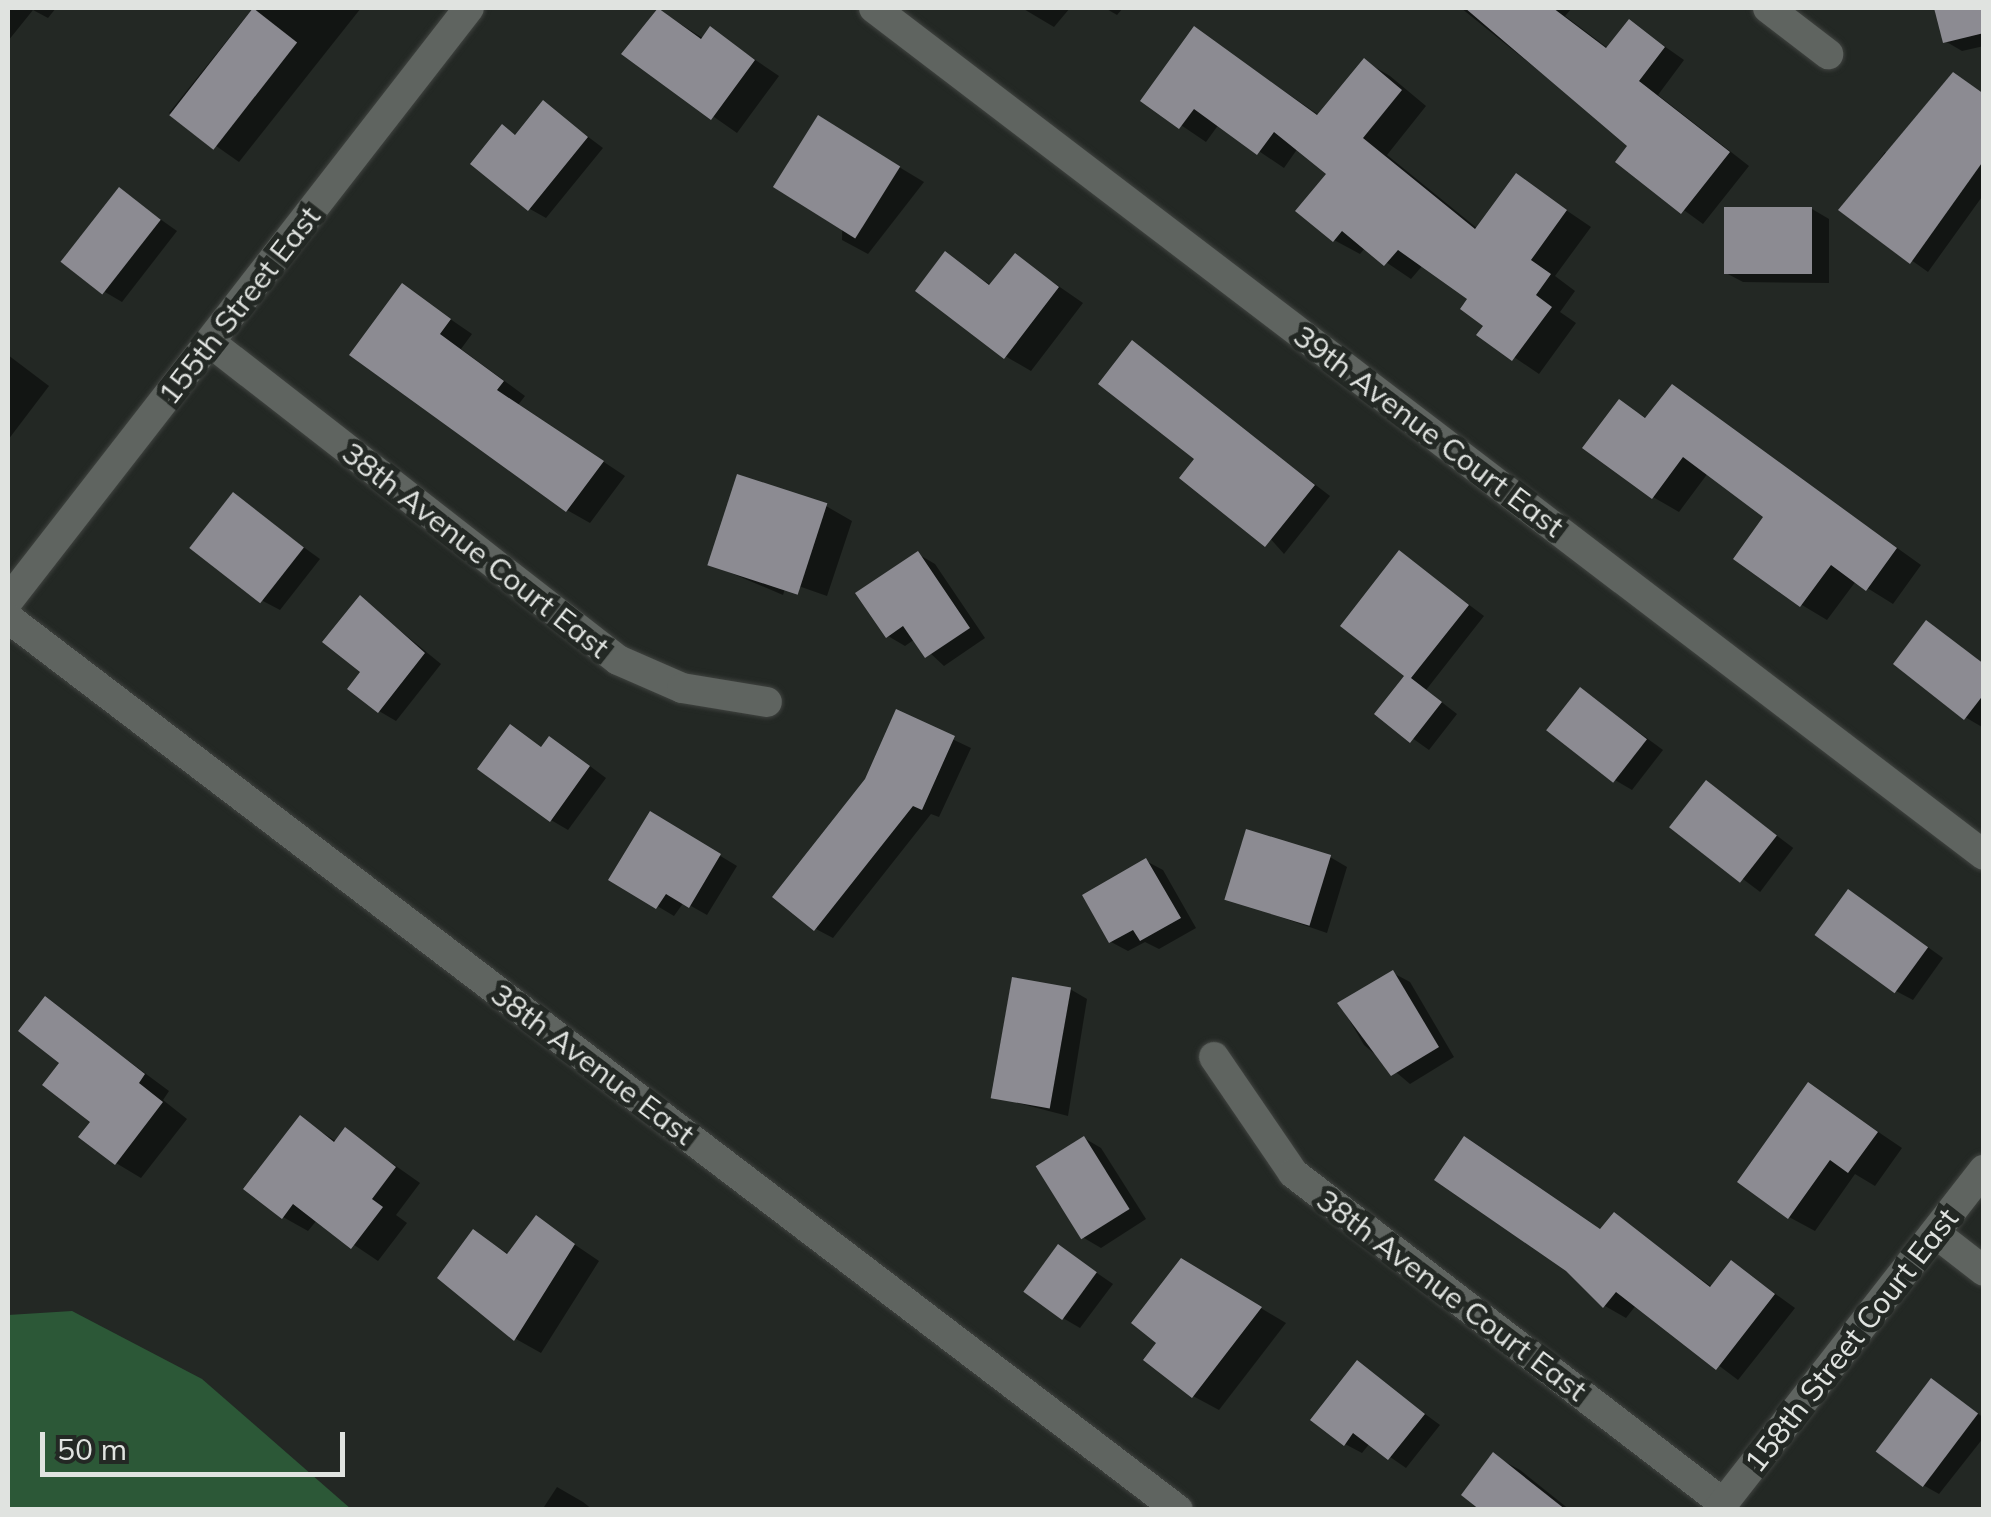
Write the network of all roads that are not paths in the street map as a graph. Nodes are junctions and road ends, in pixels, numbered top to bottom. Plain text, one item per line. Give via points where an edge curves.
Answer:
1 (469, 8) edge
2 (874, 8) edge
3 (1768, 8) edge
4 (1828, 54) dead end
5 (211, 342) junction
6 (8, 601) edge
7 (8, 618) edge
8 (767, 702) dead end
9 (1984, 855) edge
10 (1214, 1057) dead end
11 (1984, 1170) edge
12 (1934, 1233) junction
13 (1984, 1271) edge
14 (1721, 1506) edge
15 (1178, 1510) edge

1 - 5 street, 155th Street East
2 - 9 street, 39th Avenue Court East
3 - 4 street
5 - 6 street, 155th Street East
5 - 8 street, 38th Avenue Court East via 618,660 682,688
7 - 15 street, 38th Avenue East
10 - 14 street, 38th Avenue Court East via 1293,1173
11 - 12 street, 158th Street Court East
12 - 13 street
12 - 14 street, 158th Street Court East

